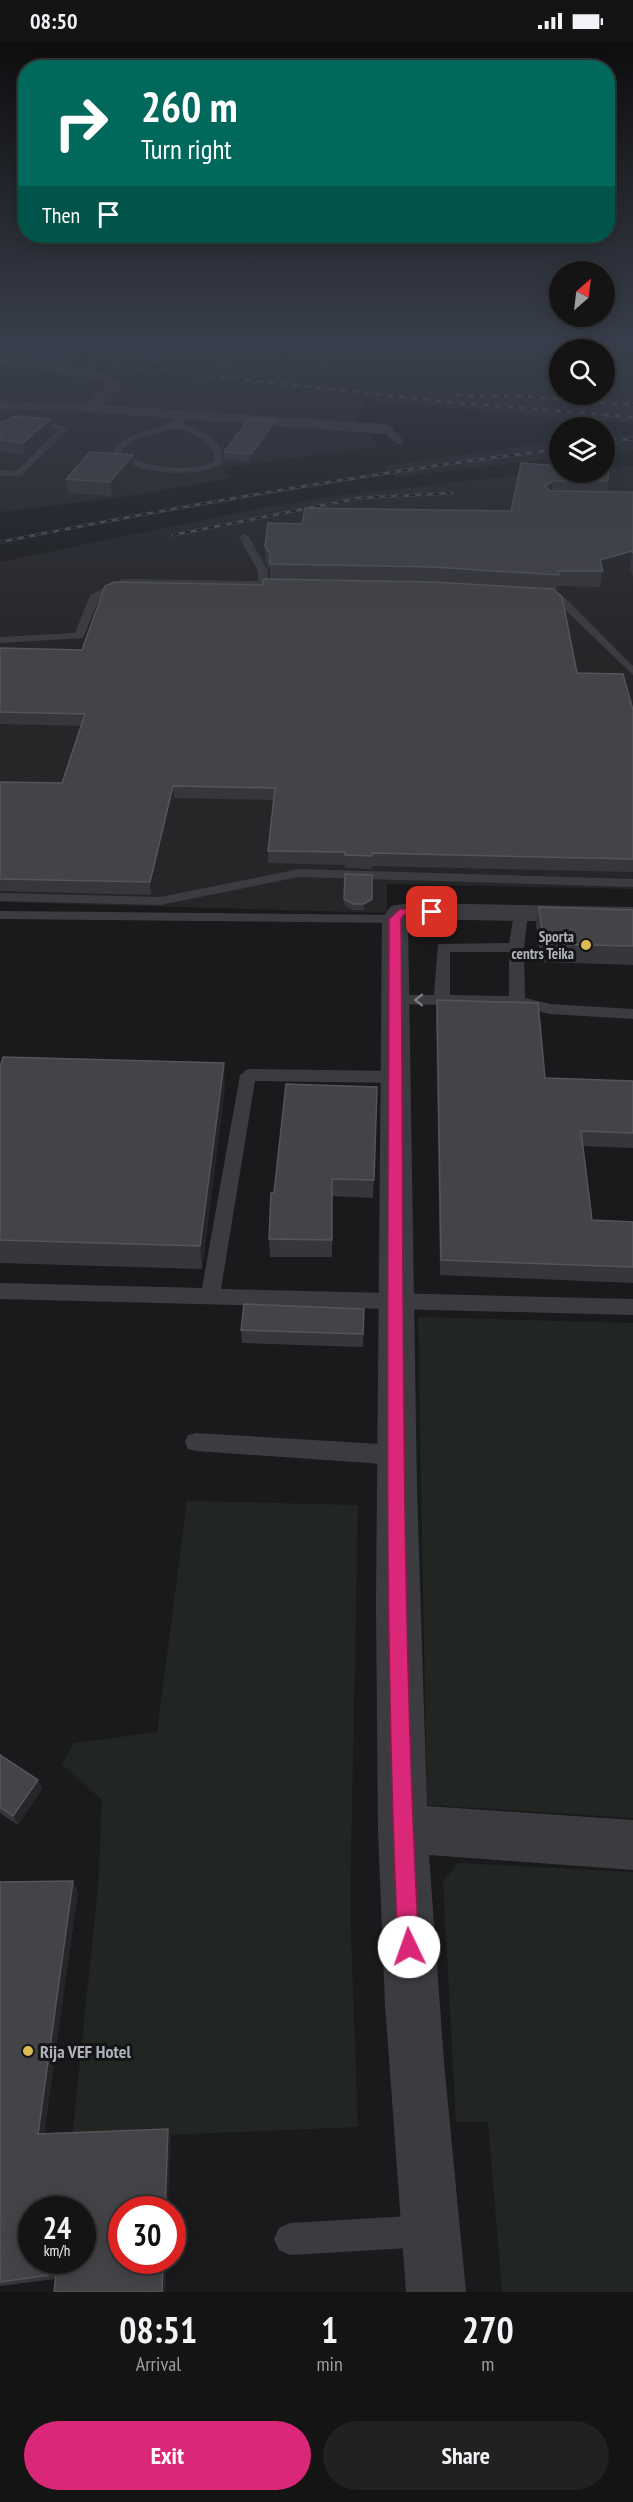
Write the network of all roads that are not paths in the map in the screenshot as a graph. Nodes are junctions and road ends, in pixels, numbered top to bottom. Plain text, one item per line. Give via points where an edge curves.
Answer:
1 (47, 446) edge
2 (122, 446) edge
3 (215, 446) edge
4 (0, 472) edge
5 (18, 474) junction
6 (0, 484) edge
7 (244, 537) dead end
8 (262, 585) junction
9 (297, 585) edge
10 (534, 594) edge
11 (0, 640) edge
12 (632, 669) edge
13 (633, 883) edge
14 (0, 897) edge
15 (522, 914) junction
16 (0, 915) edge
17 (633, 915) edge
18 (395, 919) junction
19 (516, 948) junction
20 (396, 1000) junction
21 (442, 1000) junction
22 (518, 1001) junction
23 (633, 1014) edge
24 (396, 1077) junction
25 (0, 1291) edge
26 (210, 1297) junction
27 (397, 1301) junction
28 (633, 1307) edge
29 (196, 1442) dead end
30 (397, 1455) junction
31 (403, 1829) junction
32 (633, 1845) edge
33 (430, 2231) junction
34 (290, 2239) dead end
35 (436, 2292) edge

1 - 5 lane
2 - 3 lane via 116,452 128,461 159,468 201,469 219,462
4 - 5 lane
5 - 6 lane
7 - 8 lane via 263,571
8 - 9 lane
8 - 11 lane via 123,582 94,597 79,636
10 - 12 lane via 556,595
13 - 14 lane via 299,873 160,901
15 - 17 street
15 - 18 street via 410,911 400,912
15 - 19 lane
16 - 18 lane
18 - 20 street
19 - 21 lane via 443,947
19 - 22 lane
21 -> 20 lane
20 - 24 street
21 - 22 lane
22 - 23 lane via 550,1009
24 - 26 lane via 248,1075
24 - 27 street
25 - 26 lane
26 - 27 lane
27 - 28 lane
27 - 30 street
29 - 30 lane
30 - 31 street
31 - 32 street
31 - 33 street via 413,2042
33 - 34 lane
33 - 35 street

